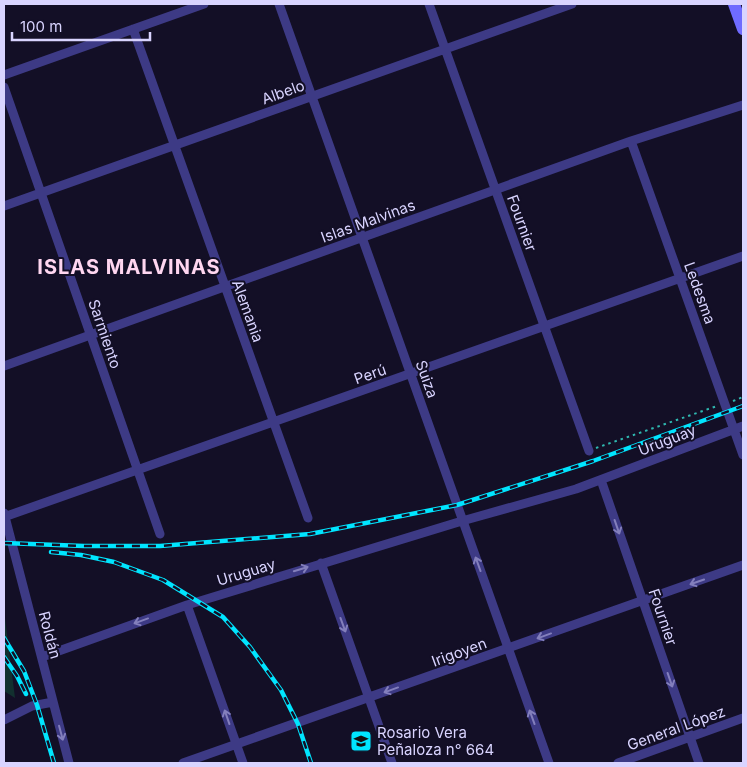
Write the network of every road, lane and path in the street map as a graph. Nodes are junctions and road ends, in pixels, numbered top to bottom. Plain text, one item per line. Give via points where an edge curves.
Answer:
1 (204, 4) edge
2 (279, 4) edge
3 (429, 4) edge
4 (572, 4) edge
5 (734, 4) edge
6 (133, 29) junction
7 (743, 29) edge
8 (445, 49) junction
9 (4, 75) edge
10 (4, 87) edge
11 (312, 96) junction
12 (743, 105) edge
13 (631, 141) junction
14 (175, 145) junction
15 (495, 190) junction
16 (41, 193) junction
17 (4, 206) edge
18 (362, 238) junction
19 (743, 256) edge
20 (680, 278) junction
21 (225, 287) junction
22 (544, 326) junction
23 (91, 335) junction
24 (4, 366) edge
25 (410, 374) junction
26 (743, 397) edge
27 (725, 404) junction
28 (274, 422) junction
29 (739, 428) edge
30 (589, 451) joint
31 (743, 455) edge
32 (138, 470) junction
33 (601, 480) junction
34 (4, 516) edge
35 (308, 518) dead end
36 (462, 521) junction
37 (160, 534) dead end
38 (320, 563) junction
39 (743, 566) edge
40 (642, 601) junction
41 (187, 604) junction
42 (508, 649) junction
43 (42, 657) junction
44 (369, 698) junction
45 (53, 702) junction
46 (743, 718) edge
47 (4, 720) edge
48 (690, 737) junction
49 (237, 744) junction
50 (69, 763) edge
51 (183, 763) edge
52 (243, 763) edge
53 (392, 763) edge
54 (549, 763) edge
55 (618, 763) edge
56 (700, 763) edge

1 - 6 street
2 - 11 street, Suiza
3 - 8 street, Fournier
4 - 8 street, Albelo
5 - 7 street
6 - 9 street
6 - 14 street, Alemania
8 - 11 street, Albelo
8 - 15 street, Fournier
10 - 16 street, Sarmiento
11 - 14 street, Albelo
11 - 18 street, Suiza
12 - 13 street, Islas Malvinas
13 - 15 street, Islas Malvinas
13 - 20 street, Ledesma
14 - 16 street, Albelo
14 - 21 street, Alemania
15 - 18 street, Islas Malvinas
15 - 22 street, Fournier
16 - 17 street, Albelo
16 - 23 street, Sarmiento
18 - 21 street, Islas Malvinas
18 - 25 street, Suiza
19 - 20 street, Perú
20 - 22 street, Perú
20 - 27 street, Ledesma
21 - 23 street, Islas Malvinas
21 - 28 street, Alemania
22 - 25 street, Perú
22 - 30 street, Fournier
23 - 24 street, Islas Malvinas
23 - 32 street, Sarmiento
25 - 28 street, Perú
25 - 36 street, Suiza
26 - 27 path
27 - 29 street, Ledesma
27 - 30 path
28 - 32 street, Perú
28 - 35 street, Alemania
29 - 31 street, Ledesma
29 - 33 street, Uruguay
32 - 34 street, Perú
32 - 37 street, Sarmiento
33 - 36 street, Uruguay via 515,508
33 -> 40 street, Fournier
34 - 43 street, Roldán
36 - 38 street, Uruguay
42 -> 36 street, Suiza
41 -> 38 street, Uruguay
38 -> 44 street
39 -> 40 street, Irigoyen
40 -> 42 street, Irigoyen
40 -> 48 street, Fournier
41 -> 43 street, Uruguay
49 -> 41 street
42 -> 44 street, Irigoyen
54 -> 42 street, Suiza
43 - 45 street, Roldán
44 - 49 street, Irigoyen
44 - 53 street
45 - 47 street via 32,706
45 -> 50 street, Roldán
46 - 48 street, General López
48 - 55 street, General López
48 - 56 street, Fournier
49 - 51 street, Irigoyen
49 - 52 street

